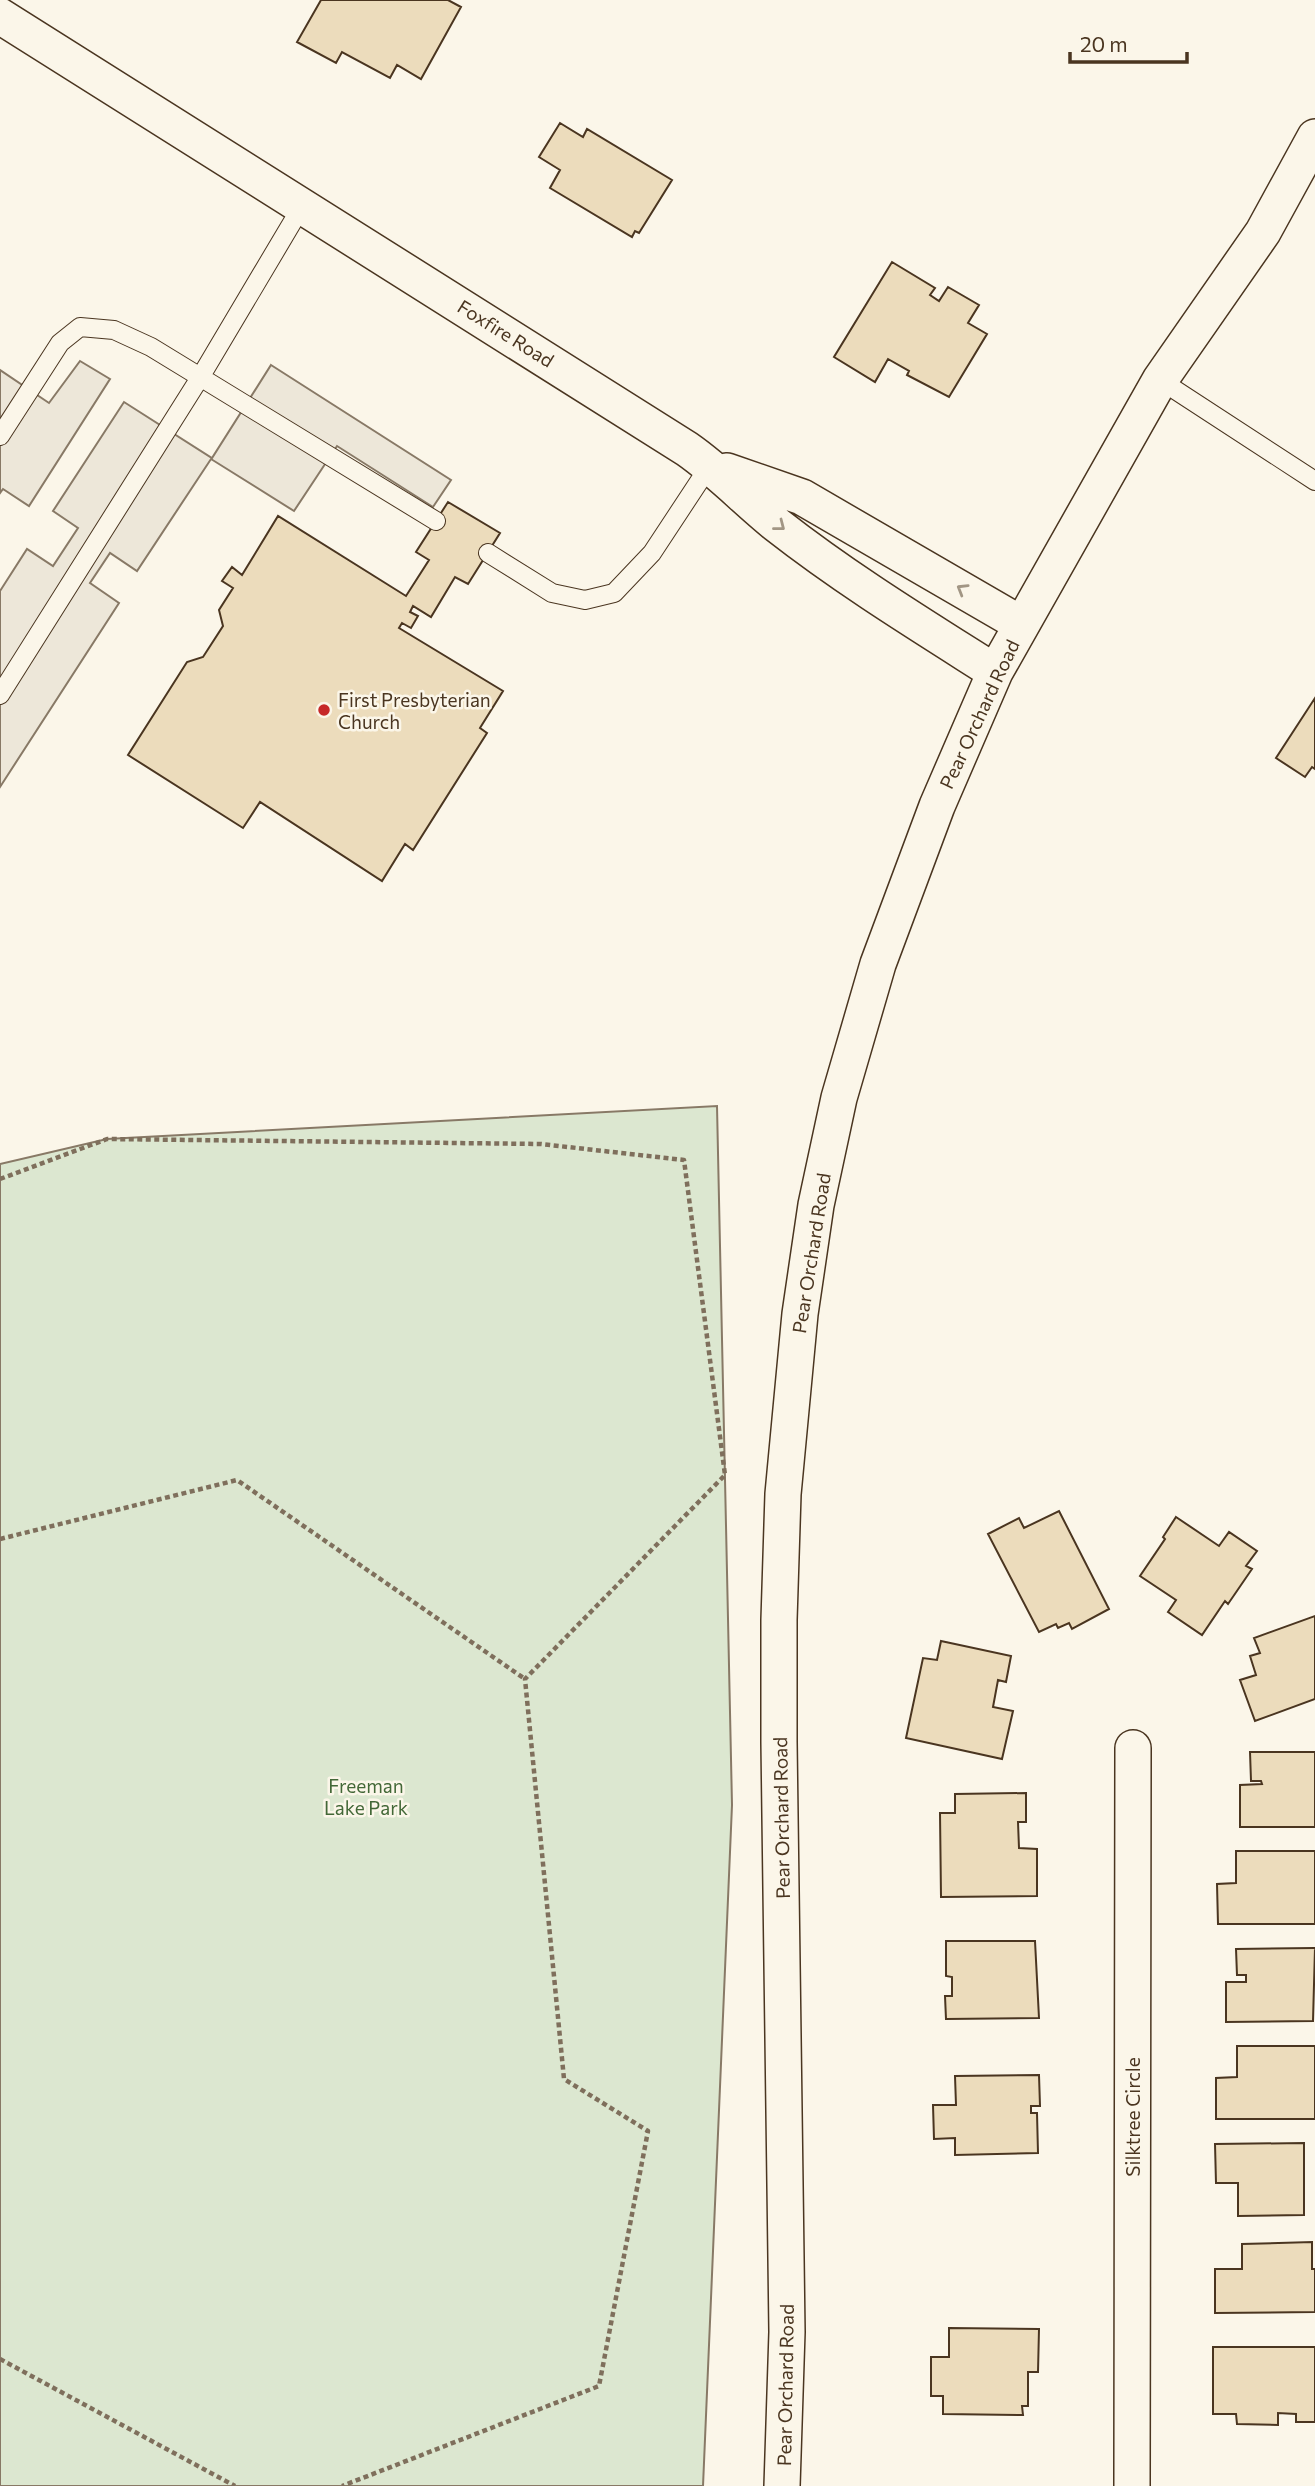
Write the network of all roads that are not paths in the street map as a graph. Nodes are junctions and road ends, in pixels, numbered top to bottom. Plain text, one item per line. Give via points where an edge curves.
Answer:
1 (0, 16) edge
2 (1315, 137) edge
3 (302, 206) junction
4 (201, 376) junction
5 (1160, 380) junction
6 (0, 436) edge
7 (710, 465) junction
8 (1315, 481) edge
9 (436, 521) dead end
10 (488, 553) dead end
11 (1021, 624) junction
12 (995, 672) junction
13 (0, 695) edge
14 (1133, 1748) dead end
15 (782, 2486) edge
16 (1132, 2486) edge

1 - 3 street, Foxfire Road
2 - 5 street, Pear Orchard Road via 1264,232
3 - 4 lane
3 - 7 street, Foxfire Road
4 - 6 lane via 114,330 80,327 60,343
4 - 9 lane
4 - 13 lane
5 - 8 lane
5 - 11 street, Pear Orchard Road
7 - 10 lane via 652,553 614,593 585,600 552,593
11 -> 7 street via 802,497
7 -> 12 street, Foxfire Road via 776,524 873,594
11 - 12 street, Pear Orchard Road
12 - 15 street, Pear Orchard Road via 937,806 878,964 839,1098 816,1205 797,1338 783,1494 779,1620 788,2332
14 - 16 street, Silktree Circle

